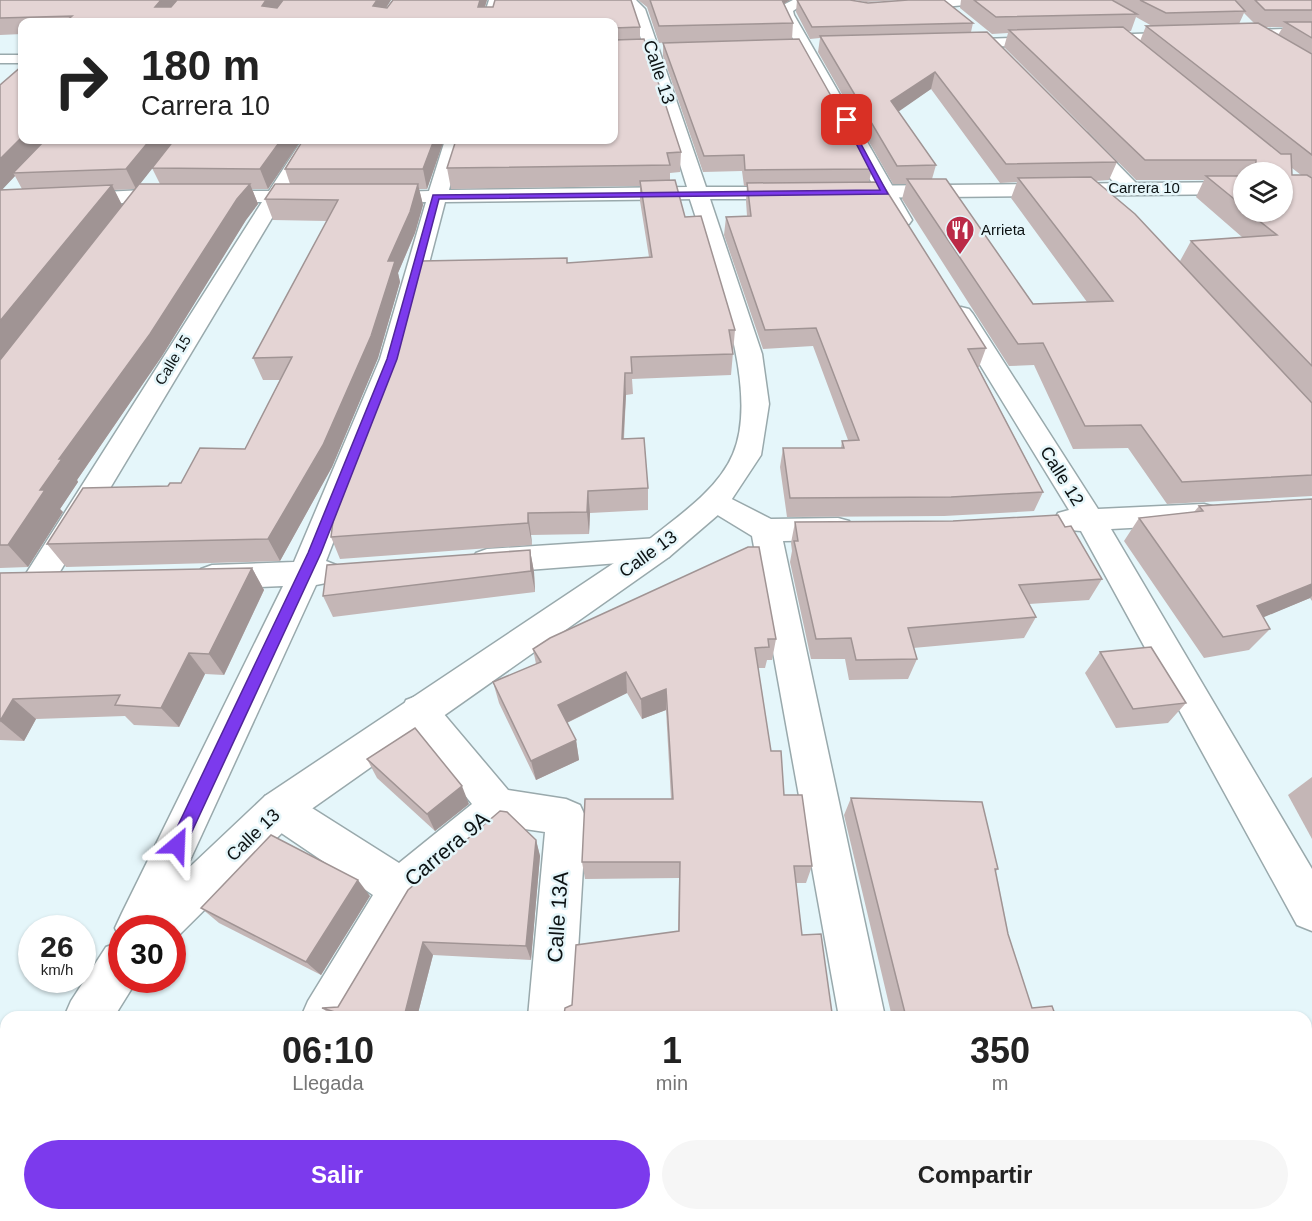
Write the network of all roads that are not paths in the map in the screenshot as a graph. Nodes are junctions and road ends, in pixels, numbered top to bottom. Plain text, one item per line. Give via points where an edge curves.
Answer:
1 (495, 0) edge
2 (628, 0) edge
3 (803, 0) edge
4 (975, 0) edge
5 (944, 4) junction
6 (886, 7) edge
7 (1238, 17) edge
8 (489, 18) edge
9 (1138, 26) edge
10 (1312, 32) edge
11 (1252, 33) junction
12 (1158, 37) junction
13 (1122, 39) junction
14 (988, 43) junction
15 (942, 44) edge
16 (1272, 46) edge
17 (633, 50) edge
18 (658, 50) junction
19 (1140, 54) edge
20 (0, 59) edge
21 (18, 59) edge
22 (1005, 60) edge
23 (1072, 128) edge
24 (307, 144) edge
25 (452, 144) edge
26 (158, 177) edge
27 (18, 186) edge
28 (1098, 188) junction
29 (1130, 188) junction
30 (1233, 188) edge
31 (885, 192) junction
32 (698, 193) junction
33 (144, 196) junction
34 (273, 197) junction
35 (331, 197) edge
36 (354, 197) edge
37 (436, 197) junction
38 (1, 204) edge
39 (1122, 214) edge
40 (129, 215) edge
41 (916, 242) edge
42 (947, 291) edge
43 (716, 501) junction
44 (1230, 513) edge
45 (1090, 520) junction
46 (1045, 523) edge
47 (861, 529) edge
48 (766, 530) junction
49 (657, 549) junction
50 (458, 564) edge
51 (352, 571) edge
52 (305, 575) junction
53 (177, 578) edge
54 (73, 581) edge
55 (419, 711) junction
56 (498, 807) junction
57 (279, 809) junction
58 (566, 818) joint
59 (401, 889) junction
60 (1312, 910) edge
61 (144, 915) edge
62 (169, 915) edge
63 (108, 982) edge
64 (91, 1011) edge
65 (328, 1011) edge
66 (551, 1011) edge
67 (861, 1011) edge

1 - 8 street
2 - 18 street, Calle 13 via 638,9
3 - 31 street via 786,9
4 - 5 street
5 - 6 street
5 - 14 street
7 - 11 street
9 - 12 street
10 - 11 street
11 - 12 street
11 - 16 street
12 - 13 street
13 - 14 street
13 - 19 street
14 - 15 street
14 - 22 street
17 - 18 street
18 - 32 street, Calle 13
20 - 21 street
23 - 29 street
24 - 34 street, Calle 15
25 - 37 street
26 - 33 street
27 - 38 street
28 - 29 street, Carrera 10
28 - 31 street, Carrera 10
28 - 39 street
29 - 30 street, Carrera 10
31 - 32 street, Carrera 10
31 - 41 street
32 - 37 street, Carrera 10
32 - 43 street, Calle 13 via 750,354 756,404 747,455
33 - 34 street
33 - 38 street
33 - 40 street
34 - 35 street
34 - 54 street, Calle 15 via 24,582
36 - 37 street, Carrera 10
37 - 52 street via 392,359
42 - 45 street, Calle 12
43 - 48 street
43 - 49 street, Calle 13
44 - 45 street
45 - 46 street
45 - 60 street, Calle 12
47 - 48 street
48 - 67 street
49 - 50 street
49 - 55 street, Calle 13
51 - 52 street
52 - 53 street
52 - 61 street
55 - 56 street
55 - 57 street, Calle 13
56 - 58 street, Carrera 9A
56 - 59 street, Carrera 9A
57 - 59 street, Carrera 9A
57 - 62 street, Calle 13
58 - 66 street, Calle 13A
59 - 65 street
63 - 64 street

